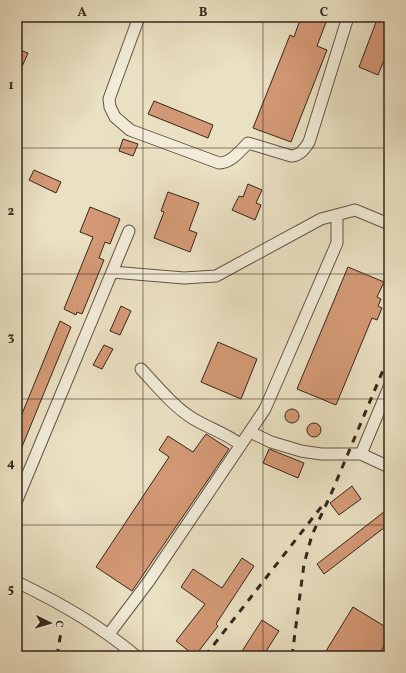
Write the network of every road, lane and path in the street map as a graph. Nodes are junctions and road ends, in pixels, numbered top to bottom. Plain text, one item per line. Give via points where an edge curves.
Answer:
1 (139, 17) edge
2 (348, 17) edge
3 (337, 215) junction
4 (389, 224) edge
5 (129, 231) dead end
6 (112, 272) junction
7 (141, 369) dead end
8 (389, 387) edge
9 (250, 432) junction
10 (241, 445) junction
11 (361, 454) junction
12 (389, 467) edge
13 (17, 500) edge
14 (17, 582) edge
15 (109, 634) junction
16 (136, 656) edge

1 - 2 street via 109,99 115,117 130,130 219,163 230,160 248,143 291,156 305,148
3 - 4 street via 355,210
3 - 6 street via 321,219 216,276 184,278
3 - 9 street via 337,243 265,409
5 - 6 street
6 - 13 street
7 - 10 street via 192,418 230,436
8 - 11 street
9 - 10 street
9 - 11 street via 271,442 301,451
10 - 15 street via 149,581
11 - 12 street
14 - 15 street via 46,596
15 - 16 street

